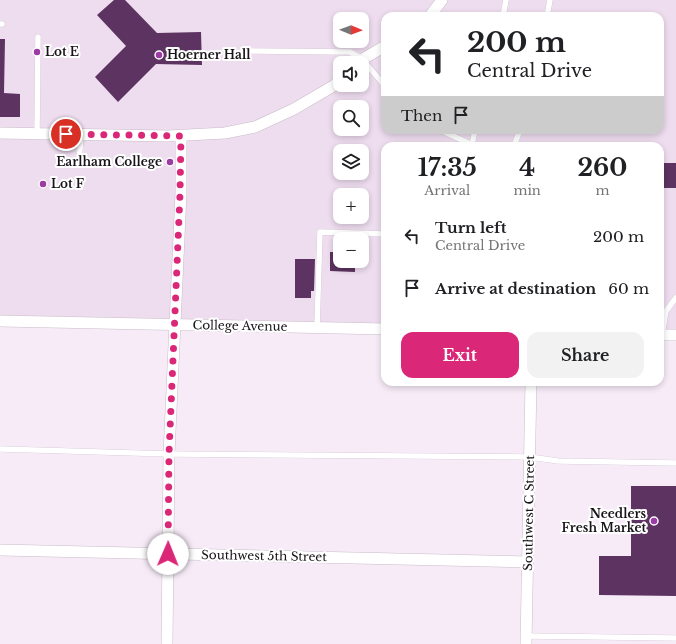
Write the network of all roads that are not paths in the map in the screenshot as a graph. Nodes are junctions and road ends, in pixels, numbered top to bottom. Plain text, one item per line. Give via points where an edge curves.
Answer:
1 (442, 0) edge
2 (506, 0) edge
3 (550, 0) edge
4 (433, 12) edge
5 (504, 12) edge
6 (548, 12) edge
7 (38, 36) dead end
8 (381, 48) edge
9 (252, 51) dead end
10 (354, 56) edge
11 (368, 56) edge
12 (369, 71) edge
13 (381, 82) edge
14 (333, 86) edge
15 (0, 133) edge
16 (38, 134) junction
17 (449, 134) edge
18 (81, 135) junction
19 (181, 136) junction
20 (466, 142) edge
21 (79, 163) dead end
22 (381, 234) edge
23 (676, 298) edge
24 (664, 321) edge
25 (0, 322) edge
26 (174, 324) junction
27 (318, 327) junction
28 (381, 329) edge
29 (664, 335) edge
30 (676, 335) edge
31 (531, 386) edge
32 (0, 449) edge
33 (169, 454) junction
34 (530, 457) junction
35 (676, 463) edge
36 (0, 550) edge
37 (168, 554) junction
38 (528, 562) junction
39 (676, 638) edge
40 (526, 640) edge
41 (167, 644) edge

1 - 4 street
2 - 5 lane
3 - 6 lane
7 - 16 lane
8 - 11 street
9 - 10 lane via 350,52
12 - 13 lane
14 - 19 street via 294,109 255,127 225,133
15 - 16 street
16 - 18 street
17 - 20 lane
18 - 19 street
18 - 21 lane
19 - 26 street
22 - 27 lane via 320,232
23 - 24 lane via 666,312
25 - 26 street, College Avenue
26 - 27 street, College Avenue
26 - 33 street
27 - 28 street, College Avenue
29 - 30 street
31 - 34 street, Southwest C Street
32 - 33 lane
33 - 34 lane
33 - 37 street
34 - 35 lane via 558,461
34 - 38 street, Southwest C Street
36 - 37 street, Southwest 5th Street
37 - 38 street, Southwest 5th Street
37 - 41 street
38 - 40 street, Southwest C Street
39 - 40 lane

